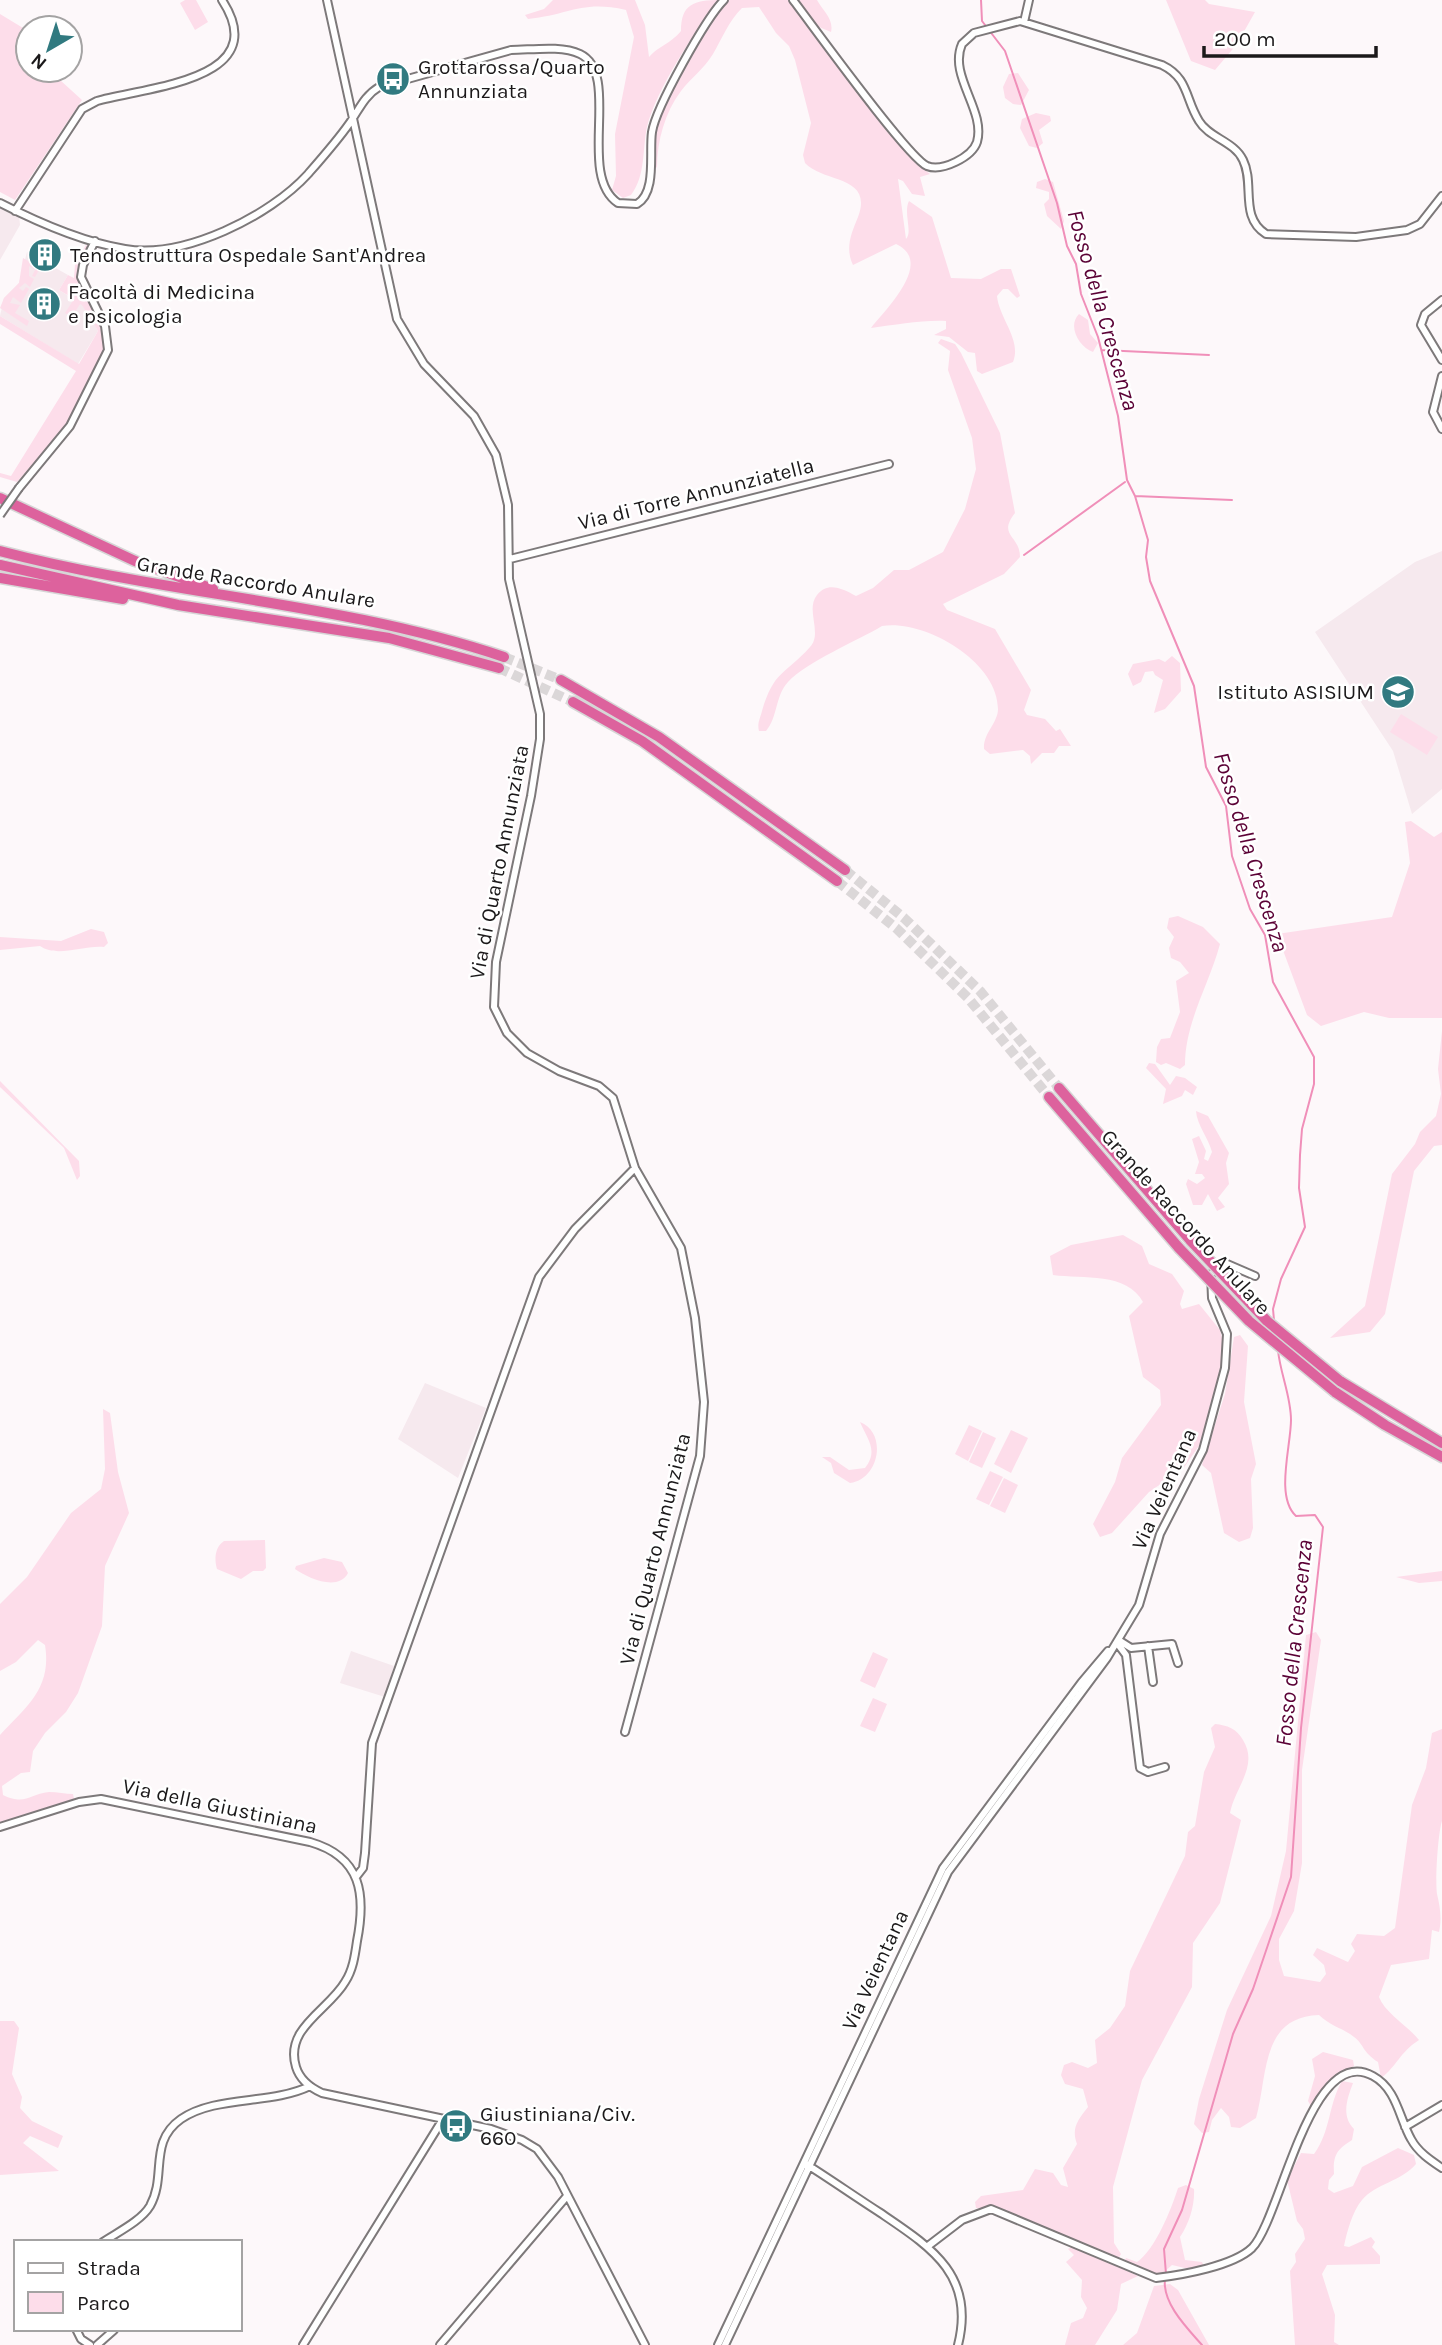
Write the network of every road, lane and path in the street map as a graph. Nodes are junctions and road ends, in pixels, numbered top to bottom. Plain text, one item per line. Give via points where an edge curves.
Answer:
1 (222, 0) edge
2 (327, 0) edge
3 (724, 0) edge
4 (793, 0) edge
5 (1029, 0) edge
6 (1024, 22) junction
7 (354, 117) junction
8 (1442, 197) edge
9 (0, 203) edge
10 (15, 211) junction
11 (95, 241) junction
12 (1442, 300) edge
13 (1442, 360) edge
14 (1442, 376) edge
15 (1442, 429) edge
16 (889, 464) dead end
17 (0, 498) edge
18 (0, 515) edge
19 (0, 551) edge
20 (510, 559) junction
21 (0, 565) edge
22 (0, 578) edge
23 (257, 601) junction
24 (178, 605) junction
25 (504, 657) tunnel mouth
26 (499, 668) tunnel mouth
27 (561, 680) tunnel mouth
28 (573, 702) tunnel mouth
29 (845, 870) tunnel mouth
30 (837, 881) tunnel mouth
31 (1059, 1088) tunnel mouth
32 (1049, 1097) tunnel mouth
33 (635, 1168) junction
34 (1255, 1276) dead end
35 (1442, 1443) edge
36 (1442, 1457) edge
37 (1118, 1641) junction
38 (1148, 1646) junction
39 (1178, 1664) dead end
40 (1153, 1682) dead end
41 (625, 1732) dead end
42 (1165, 1768) dead end
43 (0, 1827) edge
44 (356, 1877) junction
45 (310, 2086) junction
46 (1442, 2105) edge
47 (443, 2119) junction
48 (1405, 2127) junction
49 (807, 2164) junction
50 (1442, 2168) edge
51 (567, 2196) junction
52 (106, 2240) edge
53 (928, 2246) junction
54 (77, 2331) edge
55 (112, 2331) edge
56 (90, 2345) edge
57 (97, 2345) edge
58 (303, 2345) edge
59 (440, 2345) edge
60 (645, 2345) edge
61 (718, 2345) edge
62 (725, 2345) edge
63 (958, 2345) edge

1 - 10 street via 235,31 233,46 223,62 195,77 97,101 82,109
2 - 7 street, Via di Quarto Annunziata
3 - 7 street via 663,97 651,140 649,185 637,204 618,203 605,192 597,78 589,60 573,52 510,51 389,83 371,92
4 - 6 street via 915,155 932,167 964,157 976,144 977,127 959,54 964,41 980,31
5 - 6 street
6 - 8 street via 1162,65 1178,75 1199,122 1243,160 1248,203 1257,226 1266,234 1356,237 1407,230 1420,224
7 - 11 street via 287,195 218,234 144,250
7 - 20 street, Via di Quarto Annunziata via 397,319 424,364 468,407 489,441 508,505
9 - 10 street
10 - 11 street
11 - 18 street, bridge via 81,277 105,326 108,350 70,426
12 - 13 street via 1425,314 1422,325
14 - 15 street via 1433,412
16 - 20 street, Via di Torre Annunziatella
17 - 23 highway via 135,561
19 - 23 highway, Grande Raccordo Anulare via 142,583
20 - 33 street, Via di Quarto Annunziata via 509,579 532,671 540,739 517,874 496,962 494,1007 507,1032 527,1053 610,1094
21 - 24 highway, Grande Raccordo Anulare
22 - 24 highway
23 - 25 highway, Grande Raccordo Anulare via 370,620
24 - 26 highway, Grande Raccordo Anulare via 389,638
27 - 29 highway via 659,737
28 - 30 highway via 642,741
31 - 35 highway, Grande Raccordo Anulare, bridge via 1267,1321 1340,1381
32 - 36 highway, Grande Raccordo Anulare, bridge via 1179,1248 1249,1321 1335,1392
33 - 41 street, Via di Quarto Annunziata via 682,1253 701,1355 704,1426 694,1481
33 - 44 street via 575,1229 539,1277 372,1743 366,1853
34 - 37 street, Via Veientana via 1225,1263 1211,1274 1212,1298 1228,1342 1215,1411 1196,1467 1160,1534 1139,1605
37 - 38 street via 1131,1648
37 - 42 street via 1126,1655 1143,1771
37 - 49 street, Via Veientana via 957,1858 923,1917
38 - 39 street via 1175,1646
38 - 40 street
43 - 44 street, Via della Giustiniana via 79,1802 110,1800 314,1843 338,1854
44 - 45 street via 362,1908 350,1972 338,1993 303,2029 295,2049 297,2068
45 - 47 street via 332,2096
45 - 52 street via 290,2094 197,2110 179,2121 161,2143 149,2208
46 - 48 street
47 - 51 street via 491,2129 530,2144 547,2160
47 - 58 street
48 - 50 street via 1419,2151
48 - 53 street via 1381,2082 1358,2071 1340,2076 1324,2092 1304,2129 1281,2180 1268,2225 1257,2242 1241,2256 1177,2276 1156,2278 994,2209 978,2211
49 - 53 street
49 - 61 street, Via Veientana
49 - 62 street, Via Veientana
51 - 59 street
51 - 60 street
53 - 63 street via 945,2264 958,2290
54 - 56 street
55 - 57 street

